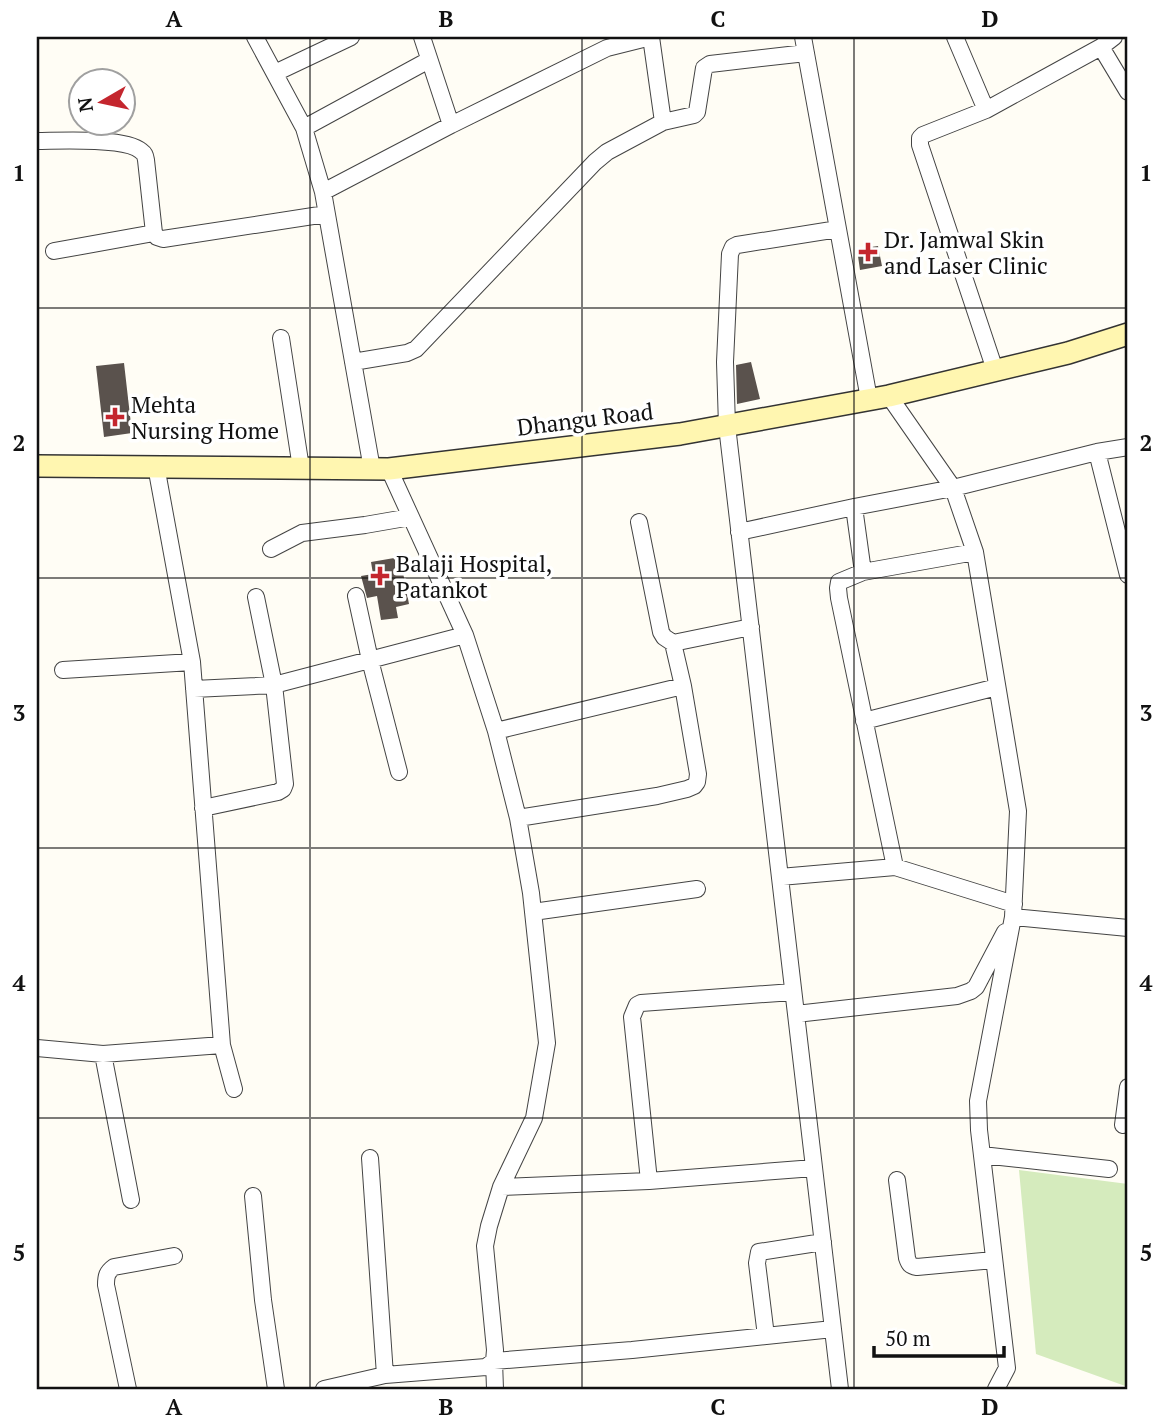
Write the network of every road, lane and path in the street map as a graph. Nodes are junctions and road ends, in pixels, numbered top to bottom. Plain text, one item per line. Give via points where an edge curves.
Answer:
1 (255, 37) edge
2 (351, 37) edge
3 (422, 37) edge
4 (651, 37) edge
5 (955, 37) edge
6 (1108, 42) edge
7 (804, 45) edge
8 (429, 60) junction
9 (275, 73) junction
10 (1128, 92) edge
11 (986, 110) junction
12 (663, 122) junction
13 (451, 125) junction
14 (304, 128) junction
15 (37, 141) edge
16 (323, 192) junction
17 (326, 214) junction
18 (838, 229) junction
19 (154, 233) junction
20 (54, 251) dead end
21 (1128, 334) edge
22 (281, 338) dead end
23 (353, 362) junction
24 (995, 370) junction
25 (879, 398) junction
26 (727, 426) junction
27 (1128, 447) edge
28 (1097, 452) junction
29 (37, 466) edge
30 (156, 466) junction
31 (301, 468) junction
32 (380, 469) junction
33 (953, 488) junction
34 (854, 507) junction
35 (411, 517) junction
36 (639, 522) dead end
37 (739, 532) junction
38 (271, 549) dead end
39 (975, 552) junction
40 (1125, 552) edge
41 (863, 572) junction
42 (1128, 575) edge
43 (356, 596) dead end
44 (256, 597) dead end
45 (751, 627) junction
46 (465, 635) junction
47 (673, 643) junction
48 (370, 660) junction
49 (192, 662) junction
50 (62, 670) dead end
51 (274, 685) junction
52 (683, 687) junction
53 (998, 687) junction
54 (194, 689) junction
55 (864, 722) junction
56 (496, 731) junction
57 (398, 772) dead end
58 (203, 808) junction
59 (518, 818) junction
60 (895, 867) junction
61 (780, 877) junction
62 (697, 889) dead end
63 (1013, 911) junction
64 (533, 912) junction
65 (1128, 928) edge
66 (793, 992) junction
67 (796, 1014) junction
68 (222, 1045) junction
69 (37, 1048) edge
70 (103, 1054) junction
71 (1128, 1087) edge
72 (234, 1089) dead end
73 (1124, 1125) dead end
74 (982, 1155) junction
75 (370, 1158) dead end
76 (814, 1168) junction
77 (1108, 1169) dead end
78 (897, 1180) dead end
79 (649, 1181) junction
80 (501, 1187) junction
81 (253, 1196) dead end
82 (131, 1200) dead end
83 (823, 1242) junction
84 (174, 1256) dead end
85 (994, 1260) junction
86 (833, 1329) junction
87 (766, 1336) junction
88 (494, 1361) junction
89 (381, 1380) edge
90 (128, 1389) edge
91 (276, 1389) edge
92 (324, 1389) edge
93 (495, 1389) edge
94 (840, 1389) edge
95 (996, 1389) edge

1 - 9 street
2 - 9 street
3 - 8 street
4 - 12 street
4 - 13 street via 607,48
5 - 11 street
6 - 10 street
6 - 11 street
7 - 12 street via 710,64 704,68 697,113
7 - 18 street
8 - 13 street
8 - 14 street
9 - 14 street
11 - 24 street via 923,135 919,141
12 - 23 street via 595,162 416,349
13 - 16 street
14 - 16 street
15 - 19 street via 109,141 141,151 146,160
16 - 17 street
17 - 19 street via 163,239
17 - 23 street
18 - 25 street
18 - 26 street via 737,245 731,250
19 - 20 street
21 - 24 street, Dhangu Road
22 - 31 street
23 - 32 street
24 - 25 street, Dhangu Road
25 - 26 street, Dhangu Road
25 - 33 street
26 - 32 street, Dhangu Road
26 - 37 street
27 - 28 street
28 - 33 street
28 - 40 street
29 - 30 street, Dhangu Road
30 - 31 street, Dhangu Road
30 - 49 street
31 - 32 street, Dhangu Road
32 - 35 street
33 - 34 street
33 - 39 street
34 - 37 street
34 - 41 street
35 - 38 street via 302,533
35 - 46 street
36 - 47 street via 661,632
37 - 45 street
39 - 41 street
39 - 53 street
40 - 42 street
41 - 55 street via 842,580 838,588
43 - 48 street
44 - 51 street
45 - 47 street
45 - 61 street
46 - 48 street
46 - 56 street
47 - 52 street
48 - 51 street
48 - 57 street
49 - 50 street
49 - 54 street
51 - 54 street
51 - 58 street via 283,789
52 - 56 street
52 - 59 street via 698,774 694,786
53 - 55 street
53 - 63 street via 1018,811
54 - 58 street
55 - 60 street
56 - 59 street
58 - 68 street
59 - 64 street
60 - 61 street
60 - 63 street
61 - 66 street
62 - 64 street
63 - 65 street
63 - 67 street via 971,991
63 - 74 street via 978,1101
64 - 80 street via 547,1044 534,1118
66 - 67 street
66 - 79 street via 637,1005 632,1017
67 - 76 street
68 - 70 street
68 - 72 street
69 - 70 street
70 - 82 street
71 - 73 street
74 - 77 street
74 - 85 street
75 - 89 street
76 - 79 street
76 - 83 street
78 - 85 street via 906,1258 911,1266
79 - 80 street
80 - 88 street via 485,1246
81 - 91 street
83 - 86 street
83 - 87 street via 758,1252
84 - 90 street via 114,1267 106,1277
85 - 95 street via 1007,1368
86 - 87 street
86 - 94 street
87 - 88 street
88 - 89 street via 486,1367
88 - 93 street
89 - 92 street

